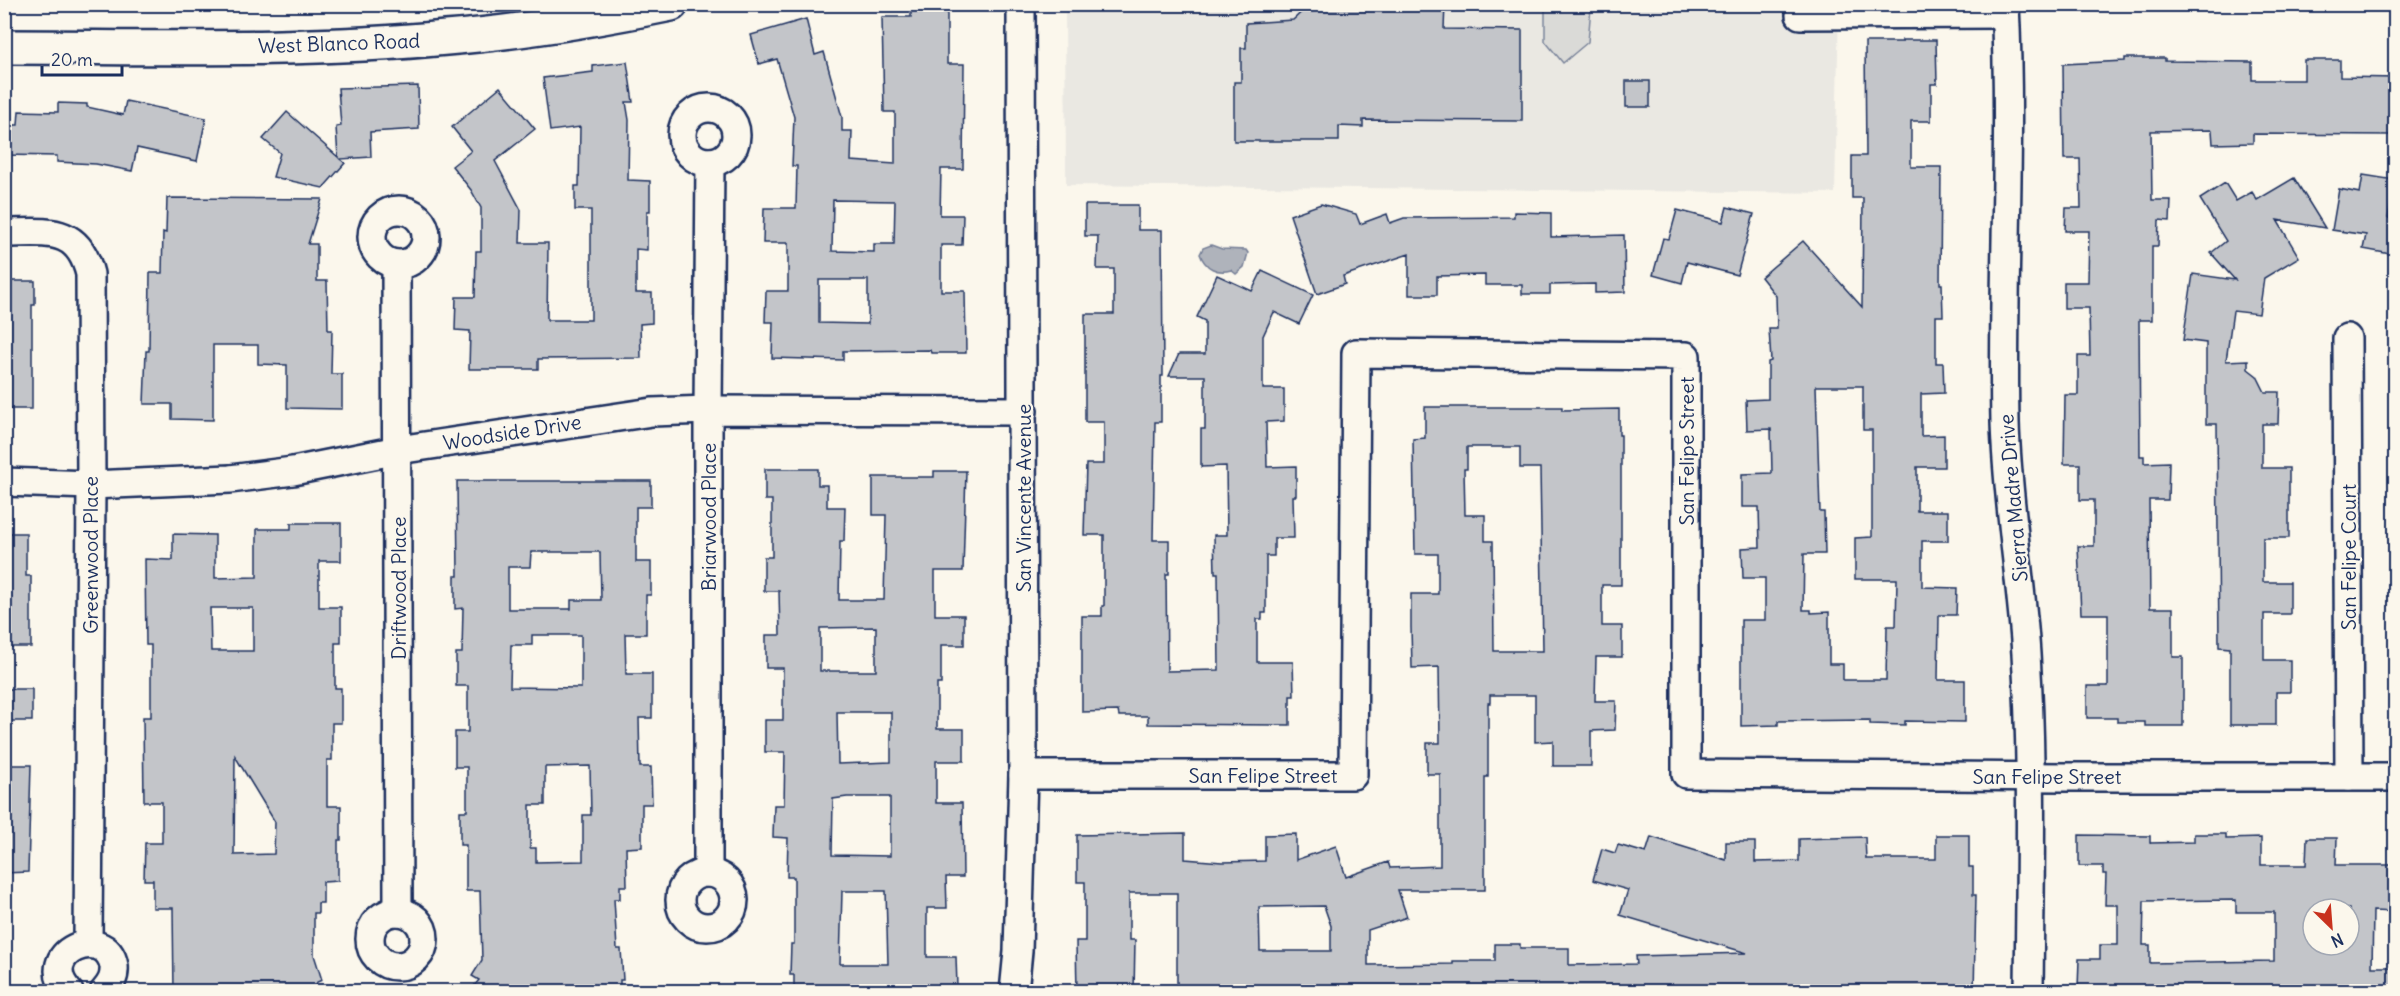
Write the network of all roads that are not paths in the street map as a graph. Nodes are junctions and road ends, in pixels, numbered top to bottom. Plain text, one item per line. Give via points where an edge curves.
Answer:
1 (671, 4) edge
2 (1022, 4) edge
3 (2005, 9) edge
4 (1800, 15) dead end
5 (4, 47) edge
6 (711, 162) dead end
7 (4, 233) edge
8 (396, 264) dead end
9 (2347, 338) dead end
10 (708, 410) junction
11 (1023, 411) junction
12 (398, 450) junction
13 (4, 482) edge
14 (91, 484) junction
15 (1023, 775) junction
16 (2031, 777) junction
17 (2349, 777) junction
18 (2396, 777) edge
19 (708, 873) dead end
20 (399, 912) dead end
21 (88, 944) junction
22 (69, 992) edge
23 (104, 992) edge
24 (1014, 992) edge
25 (2029, 992) edge

1 - 5 main road, West Blanco Road via 446,38 292,47
2 - 11 street, San Vincente Avenue
3 - 4 street
3 - 16 street, Sierra Madre Drive via 2005,422 2026,655
6 - 10 street, Briarwood Place
7 - 14 street, Greenwood Place via 63,236 78,246 87,264
8 - 12 street, Driftwood Place
9 - 17 street, San Felipe Court
10 - 11 street, Woodside Drive
10 - 12 street, Woodside Drive via 652,412
10 - 19 street, Briarwood Place
11 - 15 street, San Vincente Avenue
12 - 14 street, Woodside Drive via 230,479
12 - 20 street, Driftwood Place
13 - 14 street, Woodside Drive
14 - 21 street, Greenwood Place
15 - 16 street, San Felipe Street via 1353,775 1356,353 1686,356 1686,774
15 - 24 street, San Vincente Avenue
16 - 17 street, San Felipe Street
16 - 25 street, Sierra Madre Drive
17 - 18 street, San Felipe Street
21 - 22 street via 69,951 60,966 63,984
21 - 23 street via 102,948 113,962 113,979

